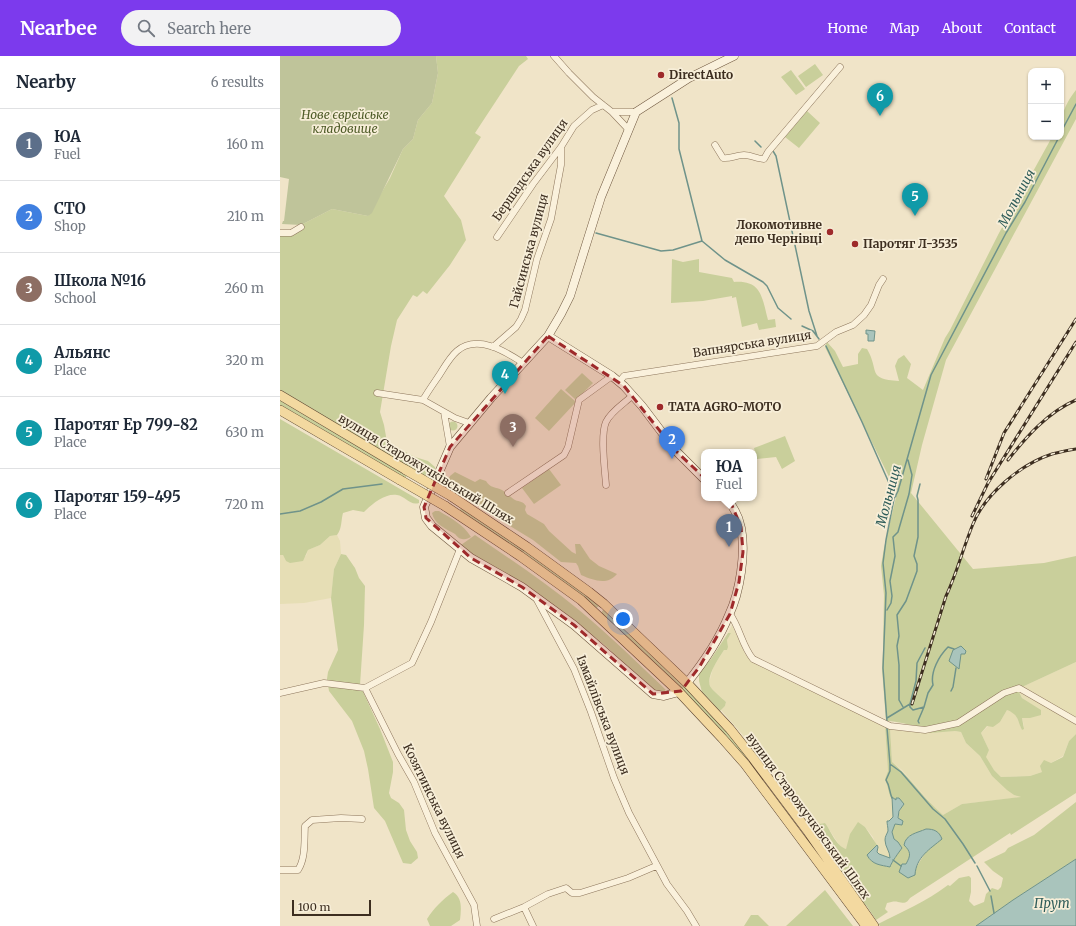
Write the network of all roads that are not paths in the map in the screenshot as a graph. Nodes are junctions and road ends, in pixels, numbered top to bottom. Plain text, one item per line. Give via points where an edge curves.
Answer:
1 (554, 56) edge
2 (734, 56) edge
3 (840, 68) dead end
4 (603, 105) junction
5 (612, 112) junction
6 (636, 112) junction
7 (629, 130) junction
8 (715, 145) dead end
9 (561, 147) junction
10 (301, 228) dead end
11 (280, 234) edge
12 (497, 237) dead end
13 (883, 279) dead end
14 (548, 336) junction
15 (493, 347) junction
16 (523, 363) junction
17 (612, 376) junction
18 (619, 382) junction
19 (377, 393) dead end
20 (280, 395) edge
21 (633, 395) junction
22 (423, 400) junction
23 (280, 410) edge
24 (444, 412) junction
25 (469, 424) junction
26 (450, 447) junction
27 (701, 476) edge
28 (606, 485) dead end
29 (508, 493) dead end
30 (460, 501) junction
31 (729, 501) edge
32 (453, 511) junction
33 (460, 549) junction
34 (535, 597) junction
35 (604, 604) junction
36 (596, 614) junction
37 (730, 614) junction
38 (687, 683) junction
39 (365, 688) junction
40 (679, 692) junction
41 (280, 693) edge
42 (1076, 721) edge
43 (753, 758) junction
44 (745, 764) junction
45 (362, 819) dead end
46 (656, 866) junction
47 (280, 870) edge
48 (524, 907) junction
49 (498, 920) dead end
50 (868, 924) edge
51 (477, 926) edge
52 (533, 926) edge
53 (696, 926) edge

1 - 4 street
2 - 6 street via 689,78
3 - 8 street via 764,159 749,155 723,158
4 - 5 street
4 - 9 street, Бершадська вулиця via 592,110 574,126
5 - 6 street
5 - 7 street
6 - 7 street
7 - 14 street via 601,197 570,296
9 - 12 street, Бершадська вулиця
9 - 15 street, Гайсинська вулиця via 561,165 551,219 537,259 525,310 516,327
10 - 11 street via 291,233
13 - 18 street, Вапнярська вулиця via 864,315 853,325 834,333 817,346 624,376
14 - 16 street
14 - 17 street
15 - 16 street
15 - 22 street via 472,345 457,351
16 - 25 street
17 - 18 street
17 - 29 street via 579,400 564,455
18 - 21 street
19 - 22 street
20 - 30 main road, вулиця Старожучківський Шлях, bridge
21 - 27 street via 676,452
21 - 28 street via 606,422
22 - 24 street
23 - 32 main road, вулиця Старожучківський Шлях, bridge
24 - 25 street
24 - 26 street
25 - 26 street
26 - 33 street, Ізмайлівська вулиця via 424,507 426,518 432,526
30 - 32 main road
30 - 35 main road, вулиця Старожучківський Шлях via 562,571
31 - 37 street via 741,527 743,552 739,582
32 - 36 main road, вулиця Старожучківський Шлях via 537,568
33 - 34 street, Ізмайлівська вулиця
33 - 39 street via 412,663
34 - 40 street via 574,625 653,694 664,696
34 - 46 street, Ізмайлівська вулиця via 574,669 614,778
35 - 36 main road
35 - 38 main road, вулиця Старожучківський Шлях
36 - 40 main road, вулиця Старожучківський Шлях
37 - 38 street via 717,641
37 - 42 street via 753,659 890,726 925,730 958,723 1004,693 1019,688
38 - 43 main road, вулиця Старожучківський Шлях
39 - 41 street via 324,683
39 - 51 street, Козятинська вулиця via 414,782 435,833 474,905
40 - 44 main road, вулиця Старожучківський Шлях
43 - 44 main road
43 - 50 main road, вулиця Старожучківський Шлях via 807,830
44 - 50 main road, вулиця Старожучківський Шлях
45 - 47 street via 312,820 305,826 304,854 298,870
46 - 48 street via 580,893 572,893 566,888
46 - 53 street, Ізмайлівська вулиця
48 - 49 street
48 - 52 street

